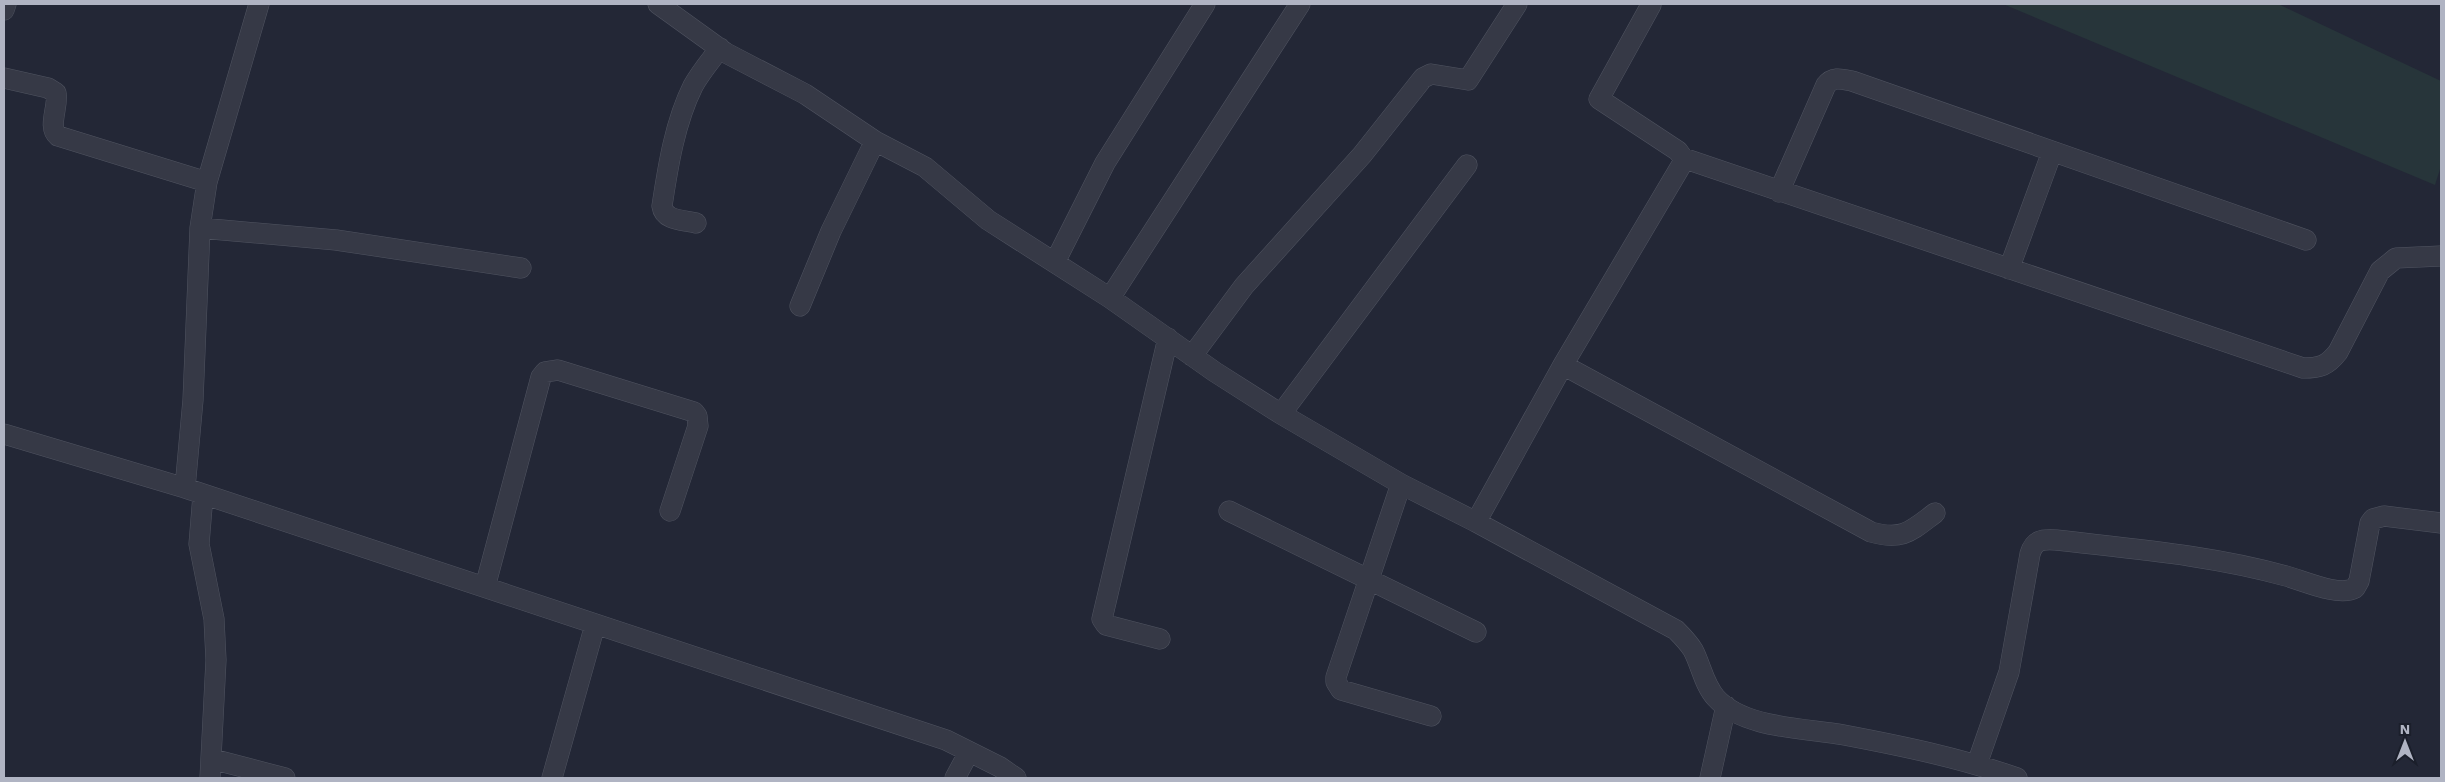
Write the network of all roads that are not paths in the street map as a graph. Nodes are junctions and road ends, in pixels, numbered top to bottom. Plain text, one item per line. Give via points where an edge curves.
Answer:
1 (6, 4) edge
2 (260, 4) edge
3 (658, 4) edge
4 (1205, 4) edge
5 (1300, 4) edge
6 (1517, 4) edge
7 (1651, 5) dead end
8 (4, 10) edge
9 (720, 48) junction
10 (4, 78) edge
11 (875, 141) junction
12 (2052, 152) junction
13 (1683, 158) junction
14 (1467, 165) dead end
15 (207, 182) junction
16 (1779, 192) junction
17 (696, 223) dead end
18 (200, 228) junction
19 (2306, 240) dead end
20 (2441, 256) edge
21 (1055, 262) junction
22 (521, 268) dead end
23 (2009, 269) junction
24 (1110, 298) junction
25 (800, 306) dead end
26 (1168, 338) junction
27 (1192, 356) junction
28 (1563, 365) junction
29 (1281, 414) junction
30 (4, 434) edge
31 (1401, 484) junction
32 (194, 492) junction
33 (670, 511) dead end
34 (1229, 511) dead end
35 (1935, 513) dead end
36 (1476, 522) junction
37 (2441, 523) edge
38 (1369, 579) junction
39 (485, 587) junction
40 (595, 625) junction
41 (1476, 632) dead end
42 (1160, 639) dead end
43 (1726, 706) junction
44 (1431, 716) dead end
45 (969, 752) junction
46 (1977, 764) junction
47 (211, 769) edge
48 (285, 778) edge
49 (552, 778) edge
50 (955, 778) edge
51 (1016, 778) edge
52 (1710, 778) edge
53 (2017, 778) edge

1 - 8 street
2 - 15 street
3 - 9 street
4 - 21 street via 1105,163
5 - 24 street
6 - 27 street via 1468,80 1431,74 1423,78 1362,155 1244,286
7 - 13 street via 1599,99 1678,151
9 - 11 street via 805,94
9 - 17 street via 694,84 685,105 662,206 668,216
10 - 15 street via 48,88 56,93 53,128 58,136
11 - 21 street via 925,167 988,220
11 - 25 street via 831,231
12 - 16 street via 1837,78 1826,85
12 - 19 street
12 - 23 street
13 - 16 street
13 - 28 street
14 - 29 street
15 - 18 street
16 - 23 street
18 - 22 street via 336,240
18 - 32 street via 192,400
20 - 23 street via 2396,258 2380,271 2338,352 2320,368 2303,368
21 - 24 street
24 - 26 street
26 - 27 street
26 - 42 street via 1102,619 1106,625
27 - 29 street
28 - 35 street via 1872,532 1886,537 1904,535
28 - 36 street
29 - 31 street
30 - 32 street
31 - 36 street
31 - 38 street
32 - 39 street
32 - 47 street via 199,544 214,619 216,660
33 - 39 street via 698,426 694,412 558,370 545,372 541,377
34 - 38 street
36 - 43 street via 1676,630 1693,650 1716,698
37 - 46 street via 2384,516 2373,519 2359,582 2356,588 2342,592 2203,557 2056,540 2036,542 2030,554 2009,672
38 - 41 street
38 - 44 street via 1336,676 1338,687
39 - 40 street
40 - 45 street via 946,740
40 - 49 street
43 - 46 street via 1783,728 1842,735
43 - 52 street
45 - 50 street
45 - 51 street
46 - 53 street
47 - 48 street

